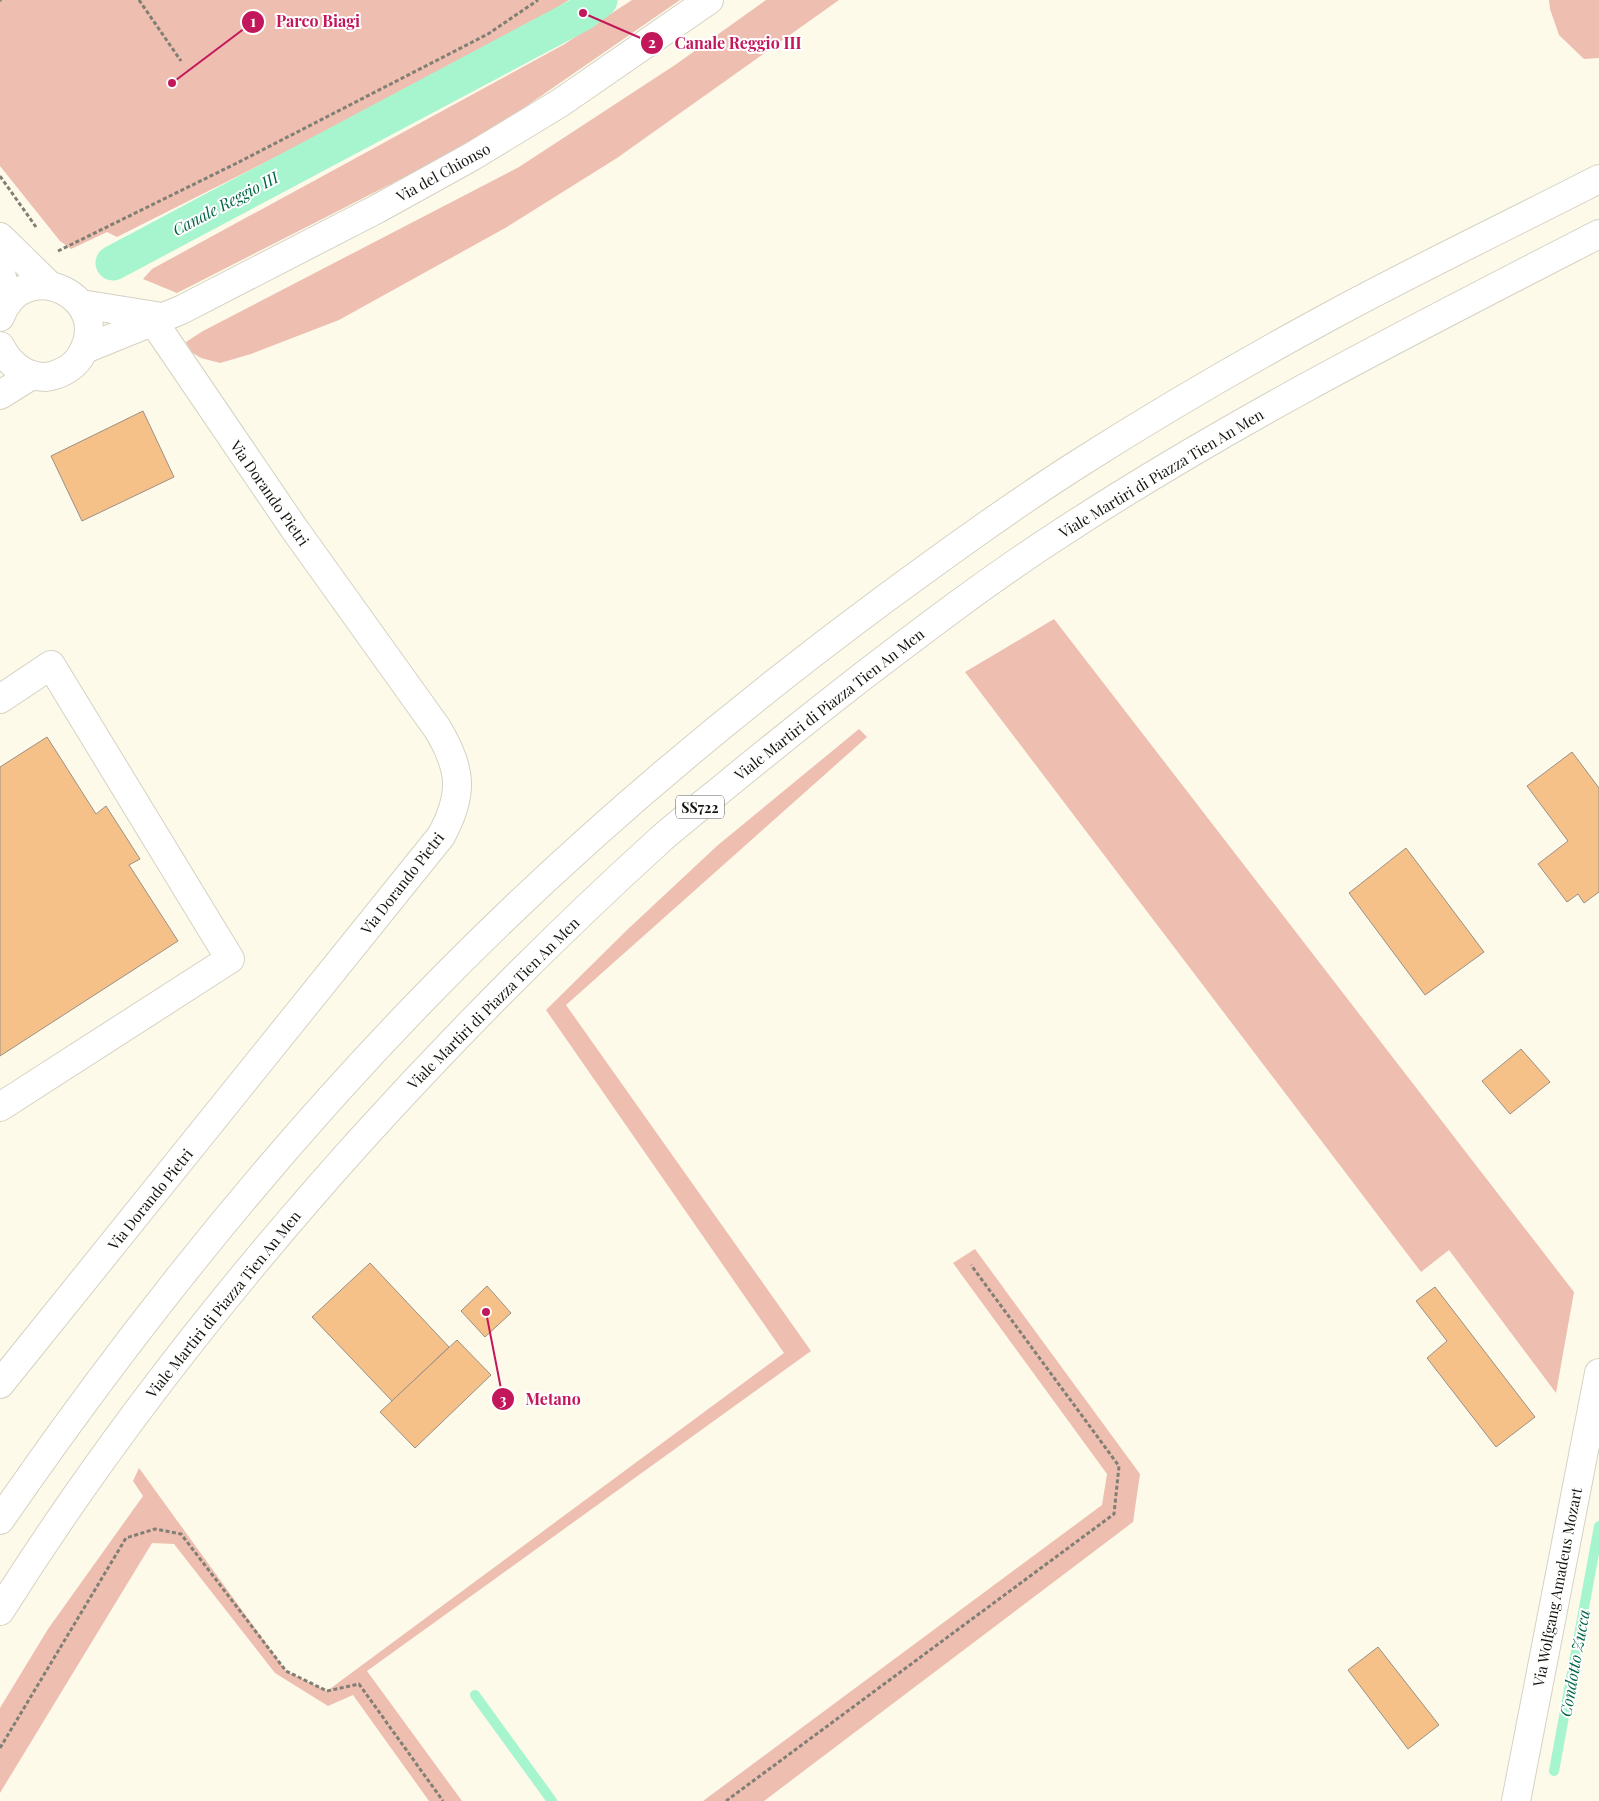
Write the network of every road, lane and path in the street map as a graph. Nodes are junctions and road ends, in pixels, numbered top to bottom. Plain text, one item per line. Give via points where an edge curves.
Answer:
1 (139, 0) edge
2 (538, 0) edge
3 (709, 0) edge
4 (181, 61) dead end
5 (0, 176) edge
6 (1599, 179) edge
7 (38, 230) dead end
8 (1599, 234) edge
9 (0, 237) edge
10 (55, 252) dead end
11 (0, 269) edge
12 (49, 285) junction
13 (81, 304) junction
14 (4, 309) edge
15 (157, 319) junction
16 (0, 346) edge
17 (85, 349) junction
18 (32, 375) junction
19 (0, 395) edge
20 (0, 699) edge
21 (0, 1108) edge
22 (971, 1265) dead end
23 (1599, 1373) edge
24 (0, 1384) edge
25 (0, 1520) edge
26 (0, 1611) edge
27 (0, 1748) edge
28 (443, 1801) edge
29 (726, 1801) edge
30 (1516, 1801) edge

1 - 4 path
2 - 10 path via 488,34
3 - 15 main road, Via del Chionso via 560,103 471,157 224,288
5 - 7 path
6 - 25 main road via 1336,312 1206,385 1074,467 936,561 722,724 533,891 422,1000 321,1108 168,1290
8 - 26 main road, Viale Martiri di Piazza Tien An Men / SS722 via 1310,384 1053,538 944,614 806,720 665,835 516,975 396,1101 296,1213 192,1338 129,1421
9 - 12 main road
11 - 14 main road
12 - 13 main road via 61,288
12 - 14 main road via 34,285 20,291
13 - 15 main road
13 - 17 main road via 88,318 89,334
15 - 17 main road, Via del Chionso
15 - 24 main road, Via Dorando Pietri via 293,527 437,728 452,755 457,783 454,810 441,836
16 - 18 main road via 18,369
17 - 18 main road, Via del Chionso via 69,369 45,377
18 - 19 main road
20 - 21 main road via 51,665 230,959
22 - 29 path via 1119,1466 1114,1514
23 - 30 main road, Via Wolfgang Amadeus Mozart
27 - 28 path via 126,1538 155,1529 181,1534 286,1671 327,1691 359,1684

